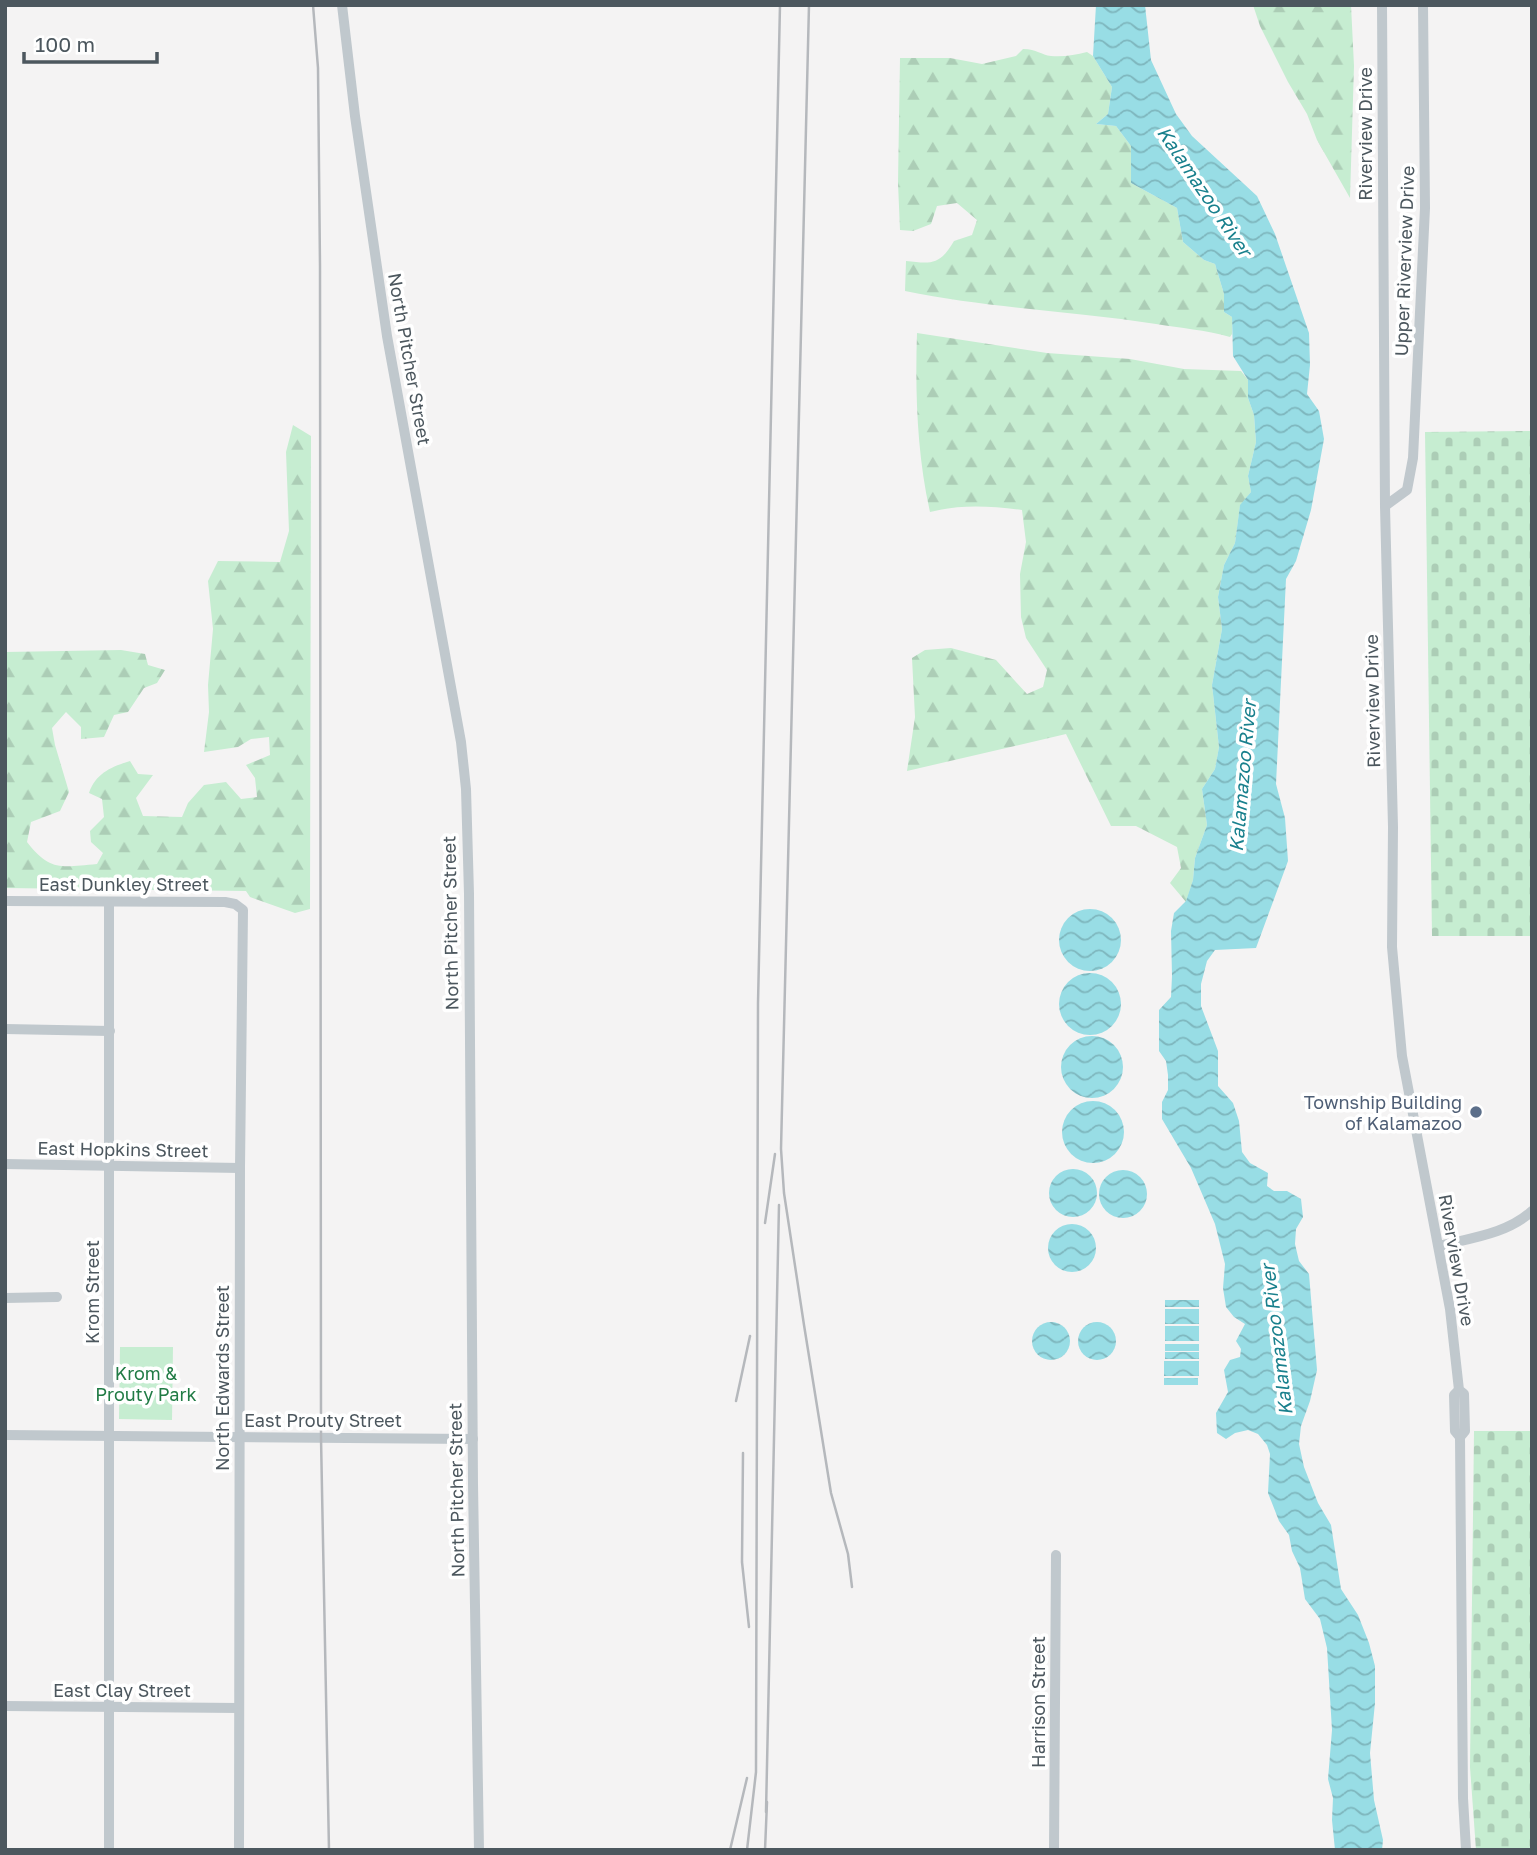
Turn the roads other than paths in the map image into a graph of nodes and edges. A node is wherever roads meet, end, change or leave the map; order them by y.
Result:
1 (342, 5) edge
2 (1382, 5) edge
3 (1423, 5) edge
4 (1385, 506) junction
5 (5, 901) edge
6 (109, 902) junction
7 (241, 907) joint
8 (5, 1029) edge
9 (110, 1031) junction
10 (5, 1164) edge
11 (109, 1166) junction
12 (240, 1168) junction
13 (1532, 1211) edge
14 (1439, 1246) junction
15 (57, 1297) dead end
16 (5, 1298) edge
17 (5, 1435) edge
18 (108, 1436) junction
19 (240, 1437) junction
20 (473, 1438) junction
21 (1056, 1555) dead end
22 (5, 1706) edge
23 (108, 1707) junction
24 (239, 1708) junction
25 (109, 1850) edge
26 (239, 1850) edge
27 (479, 1850) edge
28 (1054, 1850) edge
29 (1466, 1850) edge

1 - 20 street, North Pitcher Street
2 - 4 street, Riverview Drive
3 - 4 street, Upper Riverview Drive
4 - 14 street, Riverview Drive
5 - 6 street, East Dunkley Street
6 - 7 street, East Dunkley Street
6 - 9 street, Krom Street
7 - 12 street, North Edwards Street
8 - 9 street
9 - 11 street, Krom Street
10 - 11 street, East Hopkins Street
11 - 12 street, East Hopkins Street
11 - 18 street, Krom Street
12 - 19 street, North Edwards Street
13 - 14 street
14 - 29 street, Riverview Drive
15 - 16 street
17 - 18 street, East Prouty Street
18 - 19 street, East Prouty Street
18 - 23 street, Krom Street
19 - 20 street, East Prouty Street
19 - 24 street, North Edwards Street
20 - 27 street, North Pitcher Street
21 - 28 street, Harrison Street
22 - 23 street, East Clay Street
23 - 24 street, East Clay Street
23 - 25 street, Krom Street
24 - 26 street, North Edwards Street

